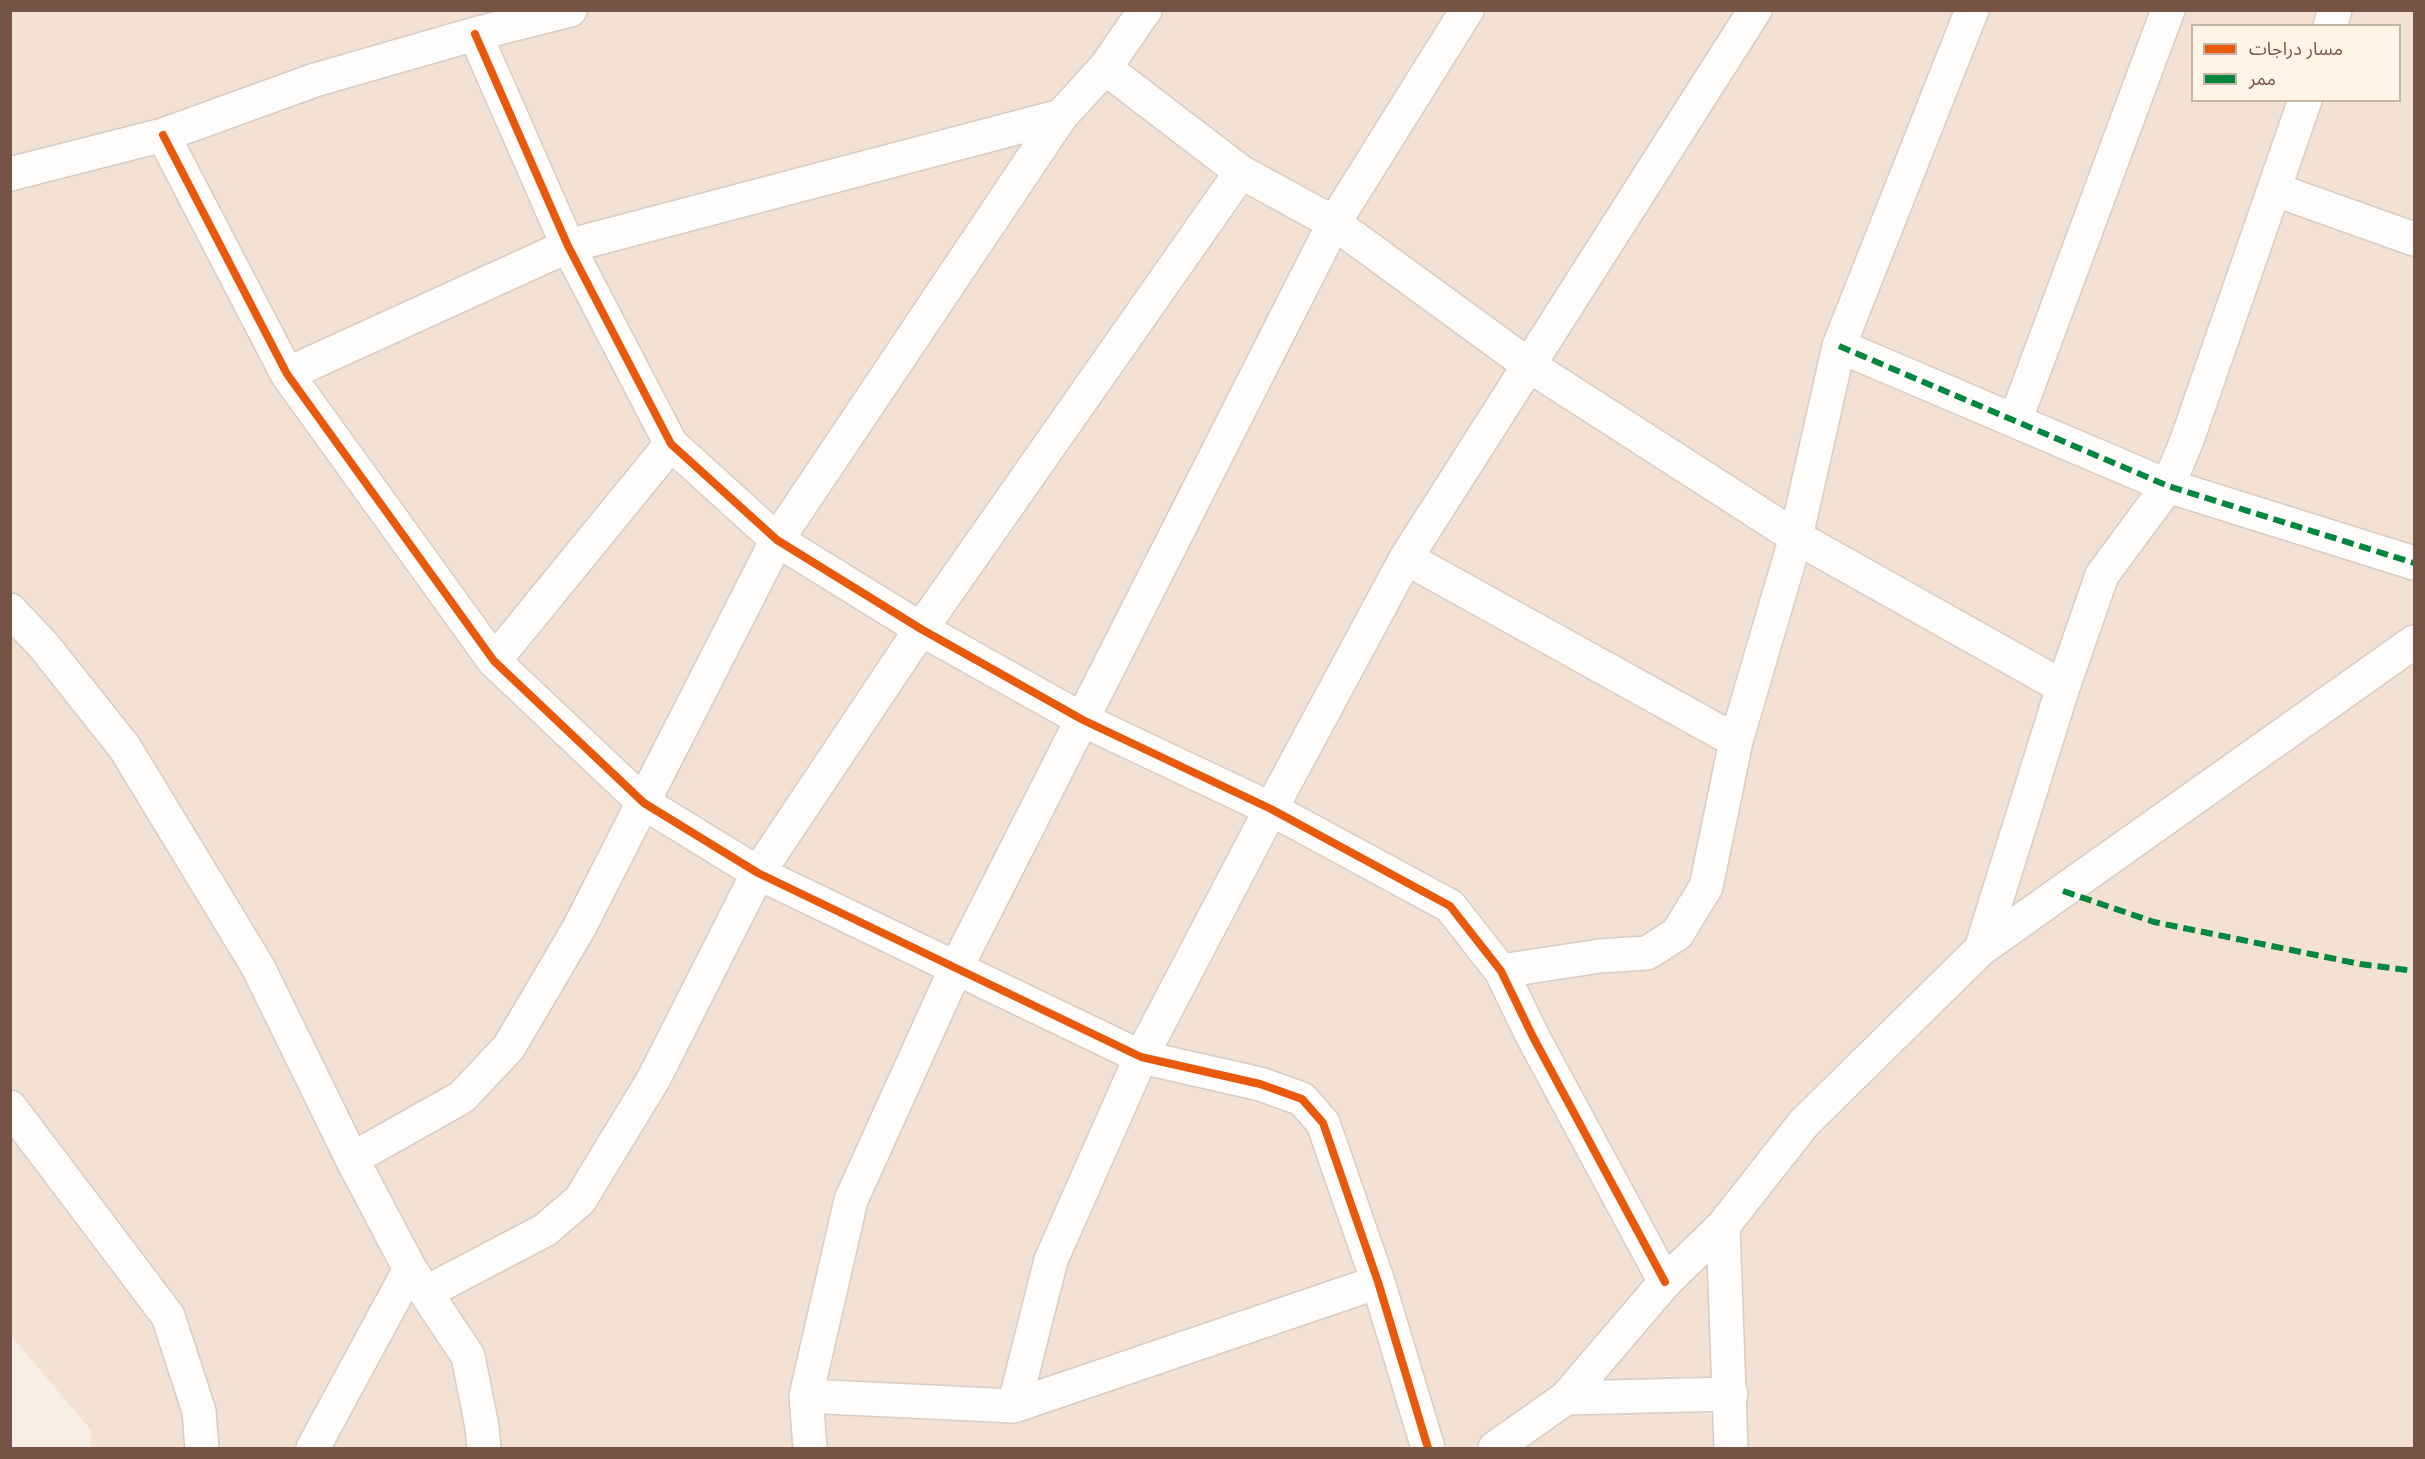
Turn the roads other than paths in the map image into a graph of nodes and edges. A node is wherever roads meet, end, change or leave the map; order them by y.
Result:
1 (570, 10) edge
2 (1145, 10) edge
3 (1467, 10) edge
4 (1755, 10) edge
5 (1971, 10) edge
6 (2168, 10) edge
7 (476, 34) junction
8 (1104, 68) junction
9 (2304, 102) edge
10 (1061, 116) junction
11 (163, 135) junction
12 (1241, 172) junction
13 (10, 174) edge
14 (2276, 190) junction
15 (1334, 224) junction
16 (2415, 239) edge
17 (568, 246) junction
18 (1839, 346) junction
19 (1530, 366) junction
20 (287, 374) junction
21 (2015, 421) junction
22 (671, 444) junction
23 (2168, 486) junction
24 (1796, 537) junction
25 (777, 540) junction
26 (1406, 558) junction
27 (2415, 563) edge
28 (10, 610) edge
29 (921, 629) junction
30 (2415, 642) edge
31 (494, 661) junction
32 (2063, 687) junction
33 (1083, 720) junction
34 (1736, 741) junction
35 (645, 803) junction
36 (1271, 809) junction
37 (758, 873) junction
38 (1981, 949) junction
39 (956, 968) junction
40 (1500, 971) junction
41 (1141, 1057) junction
42 (10, 1107) edge
43 (352, 1159) junction
44 (1724, 1226) junction
45 (419, 1280) junction
46 (1378, 1282) junction
47 (1665, 1282) junction
48 (1731, 1394) junction
49 (806, 1396) junction
50 (1566, 1398) junction
51 (1014, 1406) junction
52 (1495, 1448) edge
53 (202, 1449) edge
54 (313, 1449) edge
55 (484, 1449) edge
56 (810, 1449) edge
57 (1428, 1449) edge
58 (1731, 1449) edge

1 - 7 street
2 - 8 street
3 - 15 street
4 - 19 street
5 - 18 street
6 - 21 street
7 - 11 street
7 - 17 street
8 - 10 street
8 - 12 street
9 - 14 street
10 - 17 street
10 - 25 street
11 - 13 street
11 - 20 street
12 - 15 street
12 - 29 street
14 - 16 street
14 - 23 street
15 - 19 street
15 - 33 street
17 - 20 street
17 - 22 street
18 - 21 street
18 - 24 street
19 - 24 street
19 - 26 street
20 - 31 street
21 - 23 street
22 - 25 street
22 - 31 street
23 - 27 street
23 - 32 street
24 - 32 street
24 - 34 street
25 - 29 street
25 - 35 street
26 - 34 street
26 - 36 street
28 - 43 street
29 - 33 street
29 - 37 street
30 - 38 street
31 - 35 street
32 - 38 street
33 - 36 street
33 - 39 street
34 - 40 street
35 - 37 street
35 - 43 street
36 - 40 street
36 - 41 street
37 - 39 street
37 - 45 street
38 - 44 street
39 - 41 street
39 - 49 street
40 - 47 street
41 - 46 street
41 - 51 street
42 - 53 street
43 - 45 street
44 - 47 street
44 - 48 street
45 - 54 street
45 - 55 street
46 - 51 street
46 - 57 street
47 - 50 street
48 - 50 street
48 - 58 street
49 - 51 street
49 - 56 street
50 - 52 street

